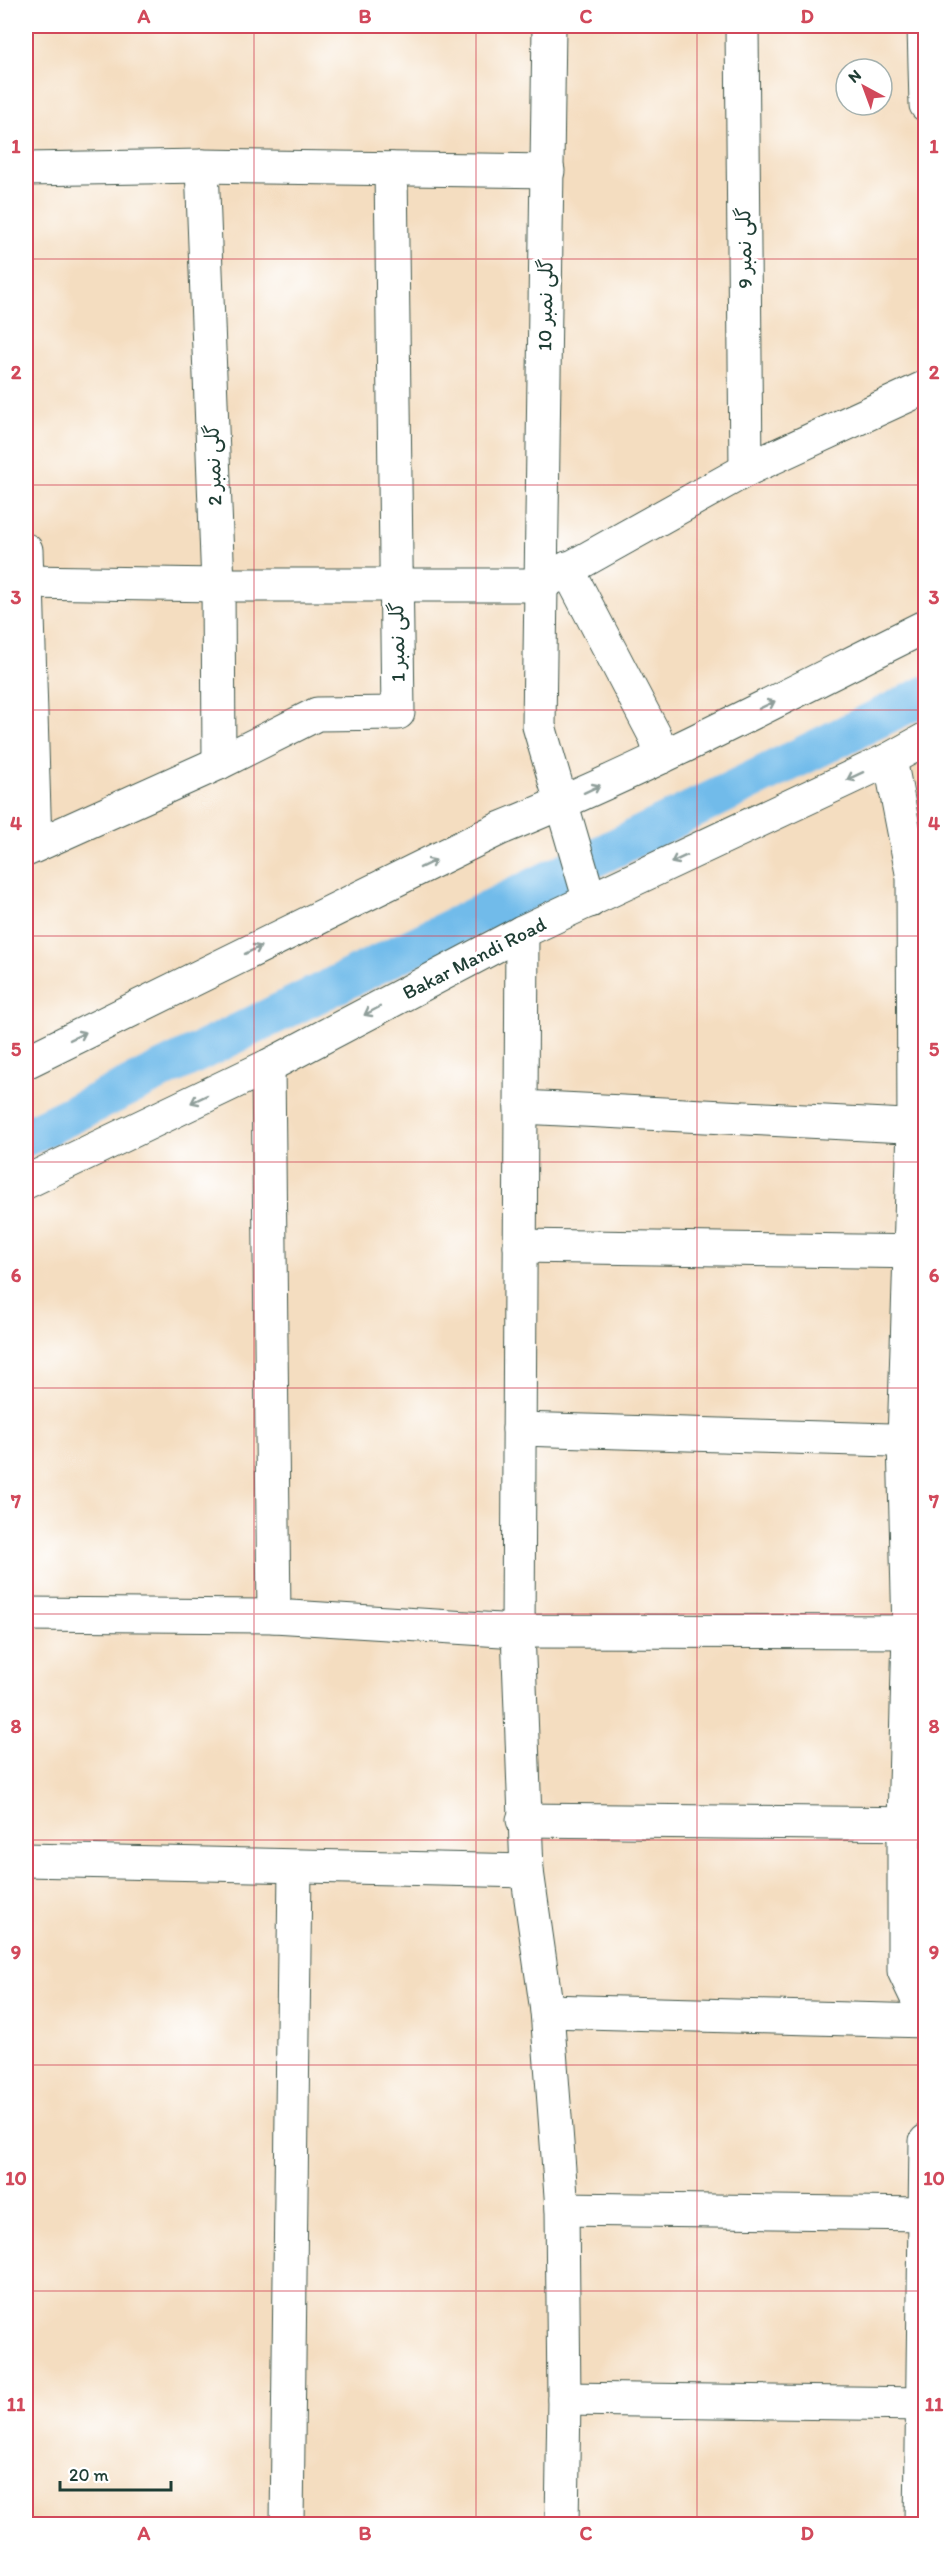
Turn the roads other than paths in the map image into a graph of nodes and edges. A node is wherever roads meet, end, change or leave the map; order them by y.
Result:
1 (549, 26) edge
2 (742, 26) edge
3 (924, 26) edge
4 (926, 105) edge
5 (202, 166) junction
6 (26, 169) edge
7 (391, 169) junction
8 (548, 171) junction
9 (926, 387) edge
10 (746, 470) junction
11 (26, 550) edge
12 (567, 568) junction
13 (26, 582) edge
14 (218, 585) junction
15 (396, 585) junction
16 (540, 585) junction
17 (926, 626) edge
18 (926, 739) edge
19 (662, 757) junction
20 (890, 759) junction
21 (219, 764) junction
22 (561, 804) junction
23 (30, 847) edge
24 (919, 878) edge
25 (590, 901) junction
26 (522, 932) junction
27 (26, 1062) edge
28 (268, 1066) junction
29 (521, 1107) junction
30 (920, 1127) edge
31 (26, 1182) edge
32 (520, 1245) junction
33 (917, 1252) edge
34 (519, 1428) junction
35 (915, 1441) edge
36 (26, 1614) edge
37 (274, 1616) junction
38 (518, 1630) junction
39 (917, 1632) edge
40 (523, 1820) junction
41 (915, 1824) edge
42 (26, 1860) edge
43 (295, 1867) junction
44 (527, 1870) junction
45 (547, 2011) junction
46 (926, 2019) edge
47 (926, 2141) edge
48 (562, 2209) junction
49 (925, 2214) edge
50 (564, 2399) junction
51 (924, 2404) edge
52 (287, 2524) edge
53 (562, 2524) edge
54 (921, 2524) edge

1 - 8 street, گلی نمبر 10
2 - 10 street, گلی نمبر 9
3 - 4 street
5 - 6 street
5 - 7 street
5 - 14 street, گلی نمبر 2
7 - 8 street
7 - 15 street, گلی نمبر 1
8 - 16 street, گلی نمبر 10
9 - 10 street
10 - 12 street
11 - 13 street
12 - 16 street
12 - 19 street
13 - 14 street
13 - 23 street
14 - 15 street
14 - 21 street, گلی نمبر 2
15 - 16 street
15 - 21 street, گلی نمبر 1
16 - 22 street, گلی نمبر 10
19 -> 17 street
18 - 20 street, Bakar Mandi Road
22 -> 19 street
20 - 24 street
20 -> 25 street, Bakar Mandi Road
21 - 23 street, گلی نمبر 1
22 - 25 street, گلی نمبر 10
27 -> 22 street
24 - 30 street
25 - 26 street, Bakar Mandi Road
26 -> 28 street, Bakar Mandi Road
26 - 29 street
28 -> 31 street, Bakar Mandi Road
28 - 37 street
29 - 30 street
29 - 32 street
30 - 33 street
32 - 33 street
32 - 34 street
33 - 35 street
34 - 35 street
34 - 38 street
35 - 39 street
36 - 37 street
37 - 38 street
38 - 39 street
38 - 40 street
39 - 41 street
40 - 41 street
40 - 44 street
41 - 46 street
42 - 43 street
43 - 44 street
43 - 52 street
44 - 45 street
45 - 46 street
45 - 48 street
47 - 49 street
48 - 49 street
48 - 50 street
49 - 51 street
50 - 51 street
50 - 53 street
51 - 54 street

